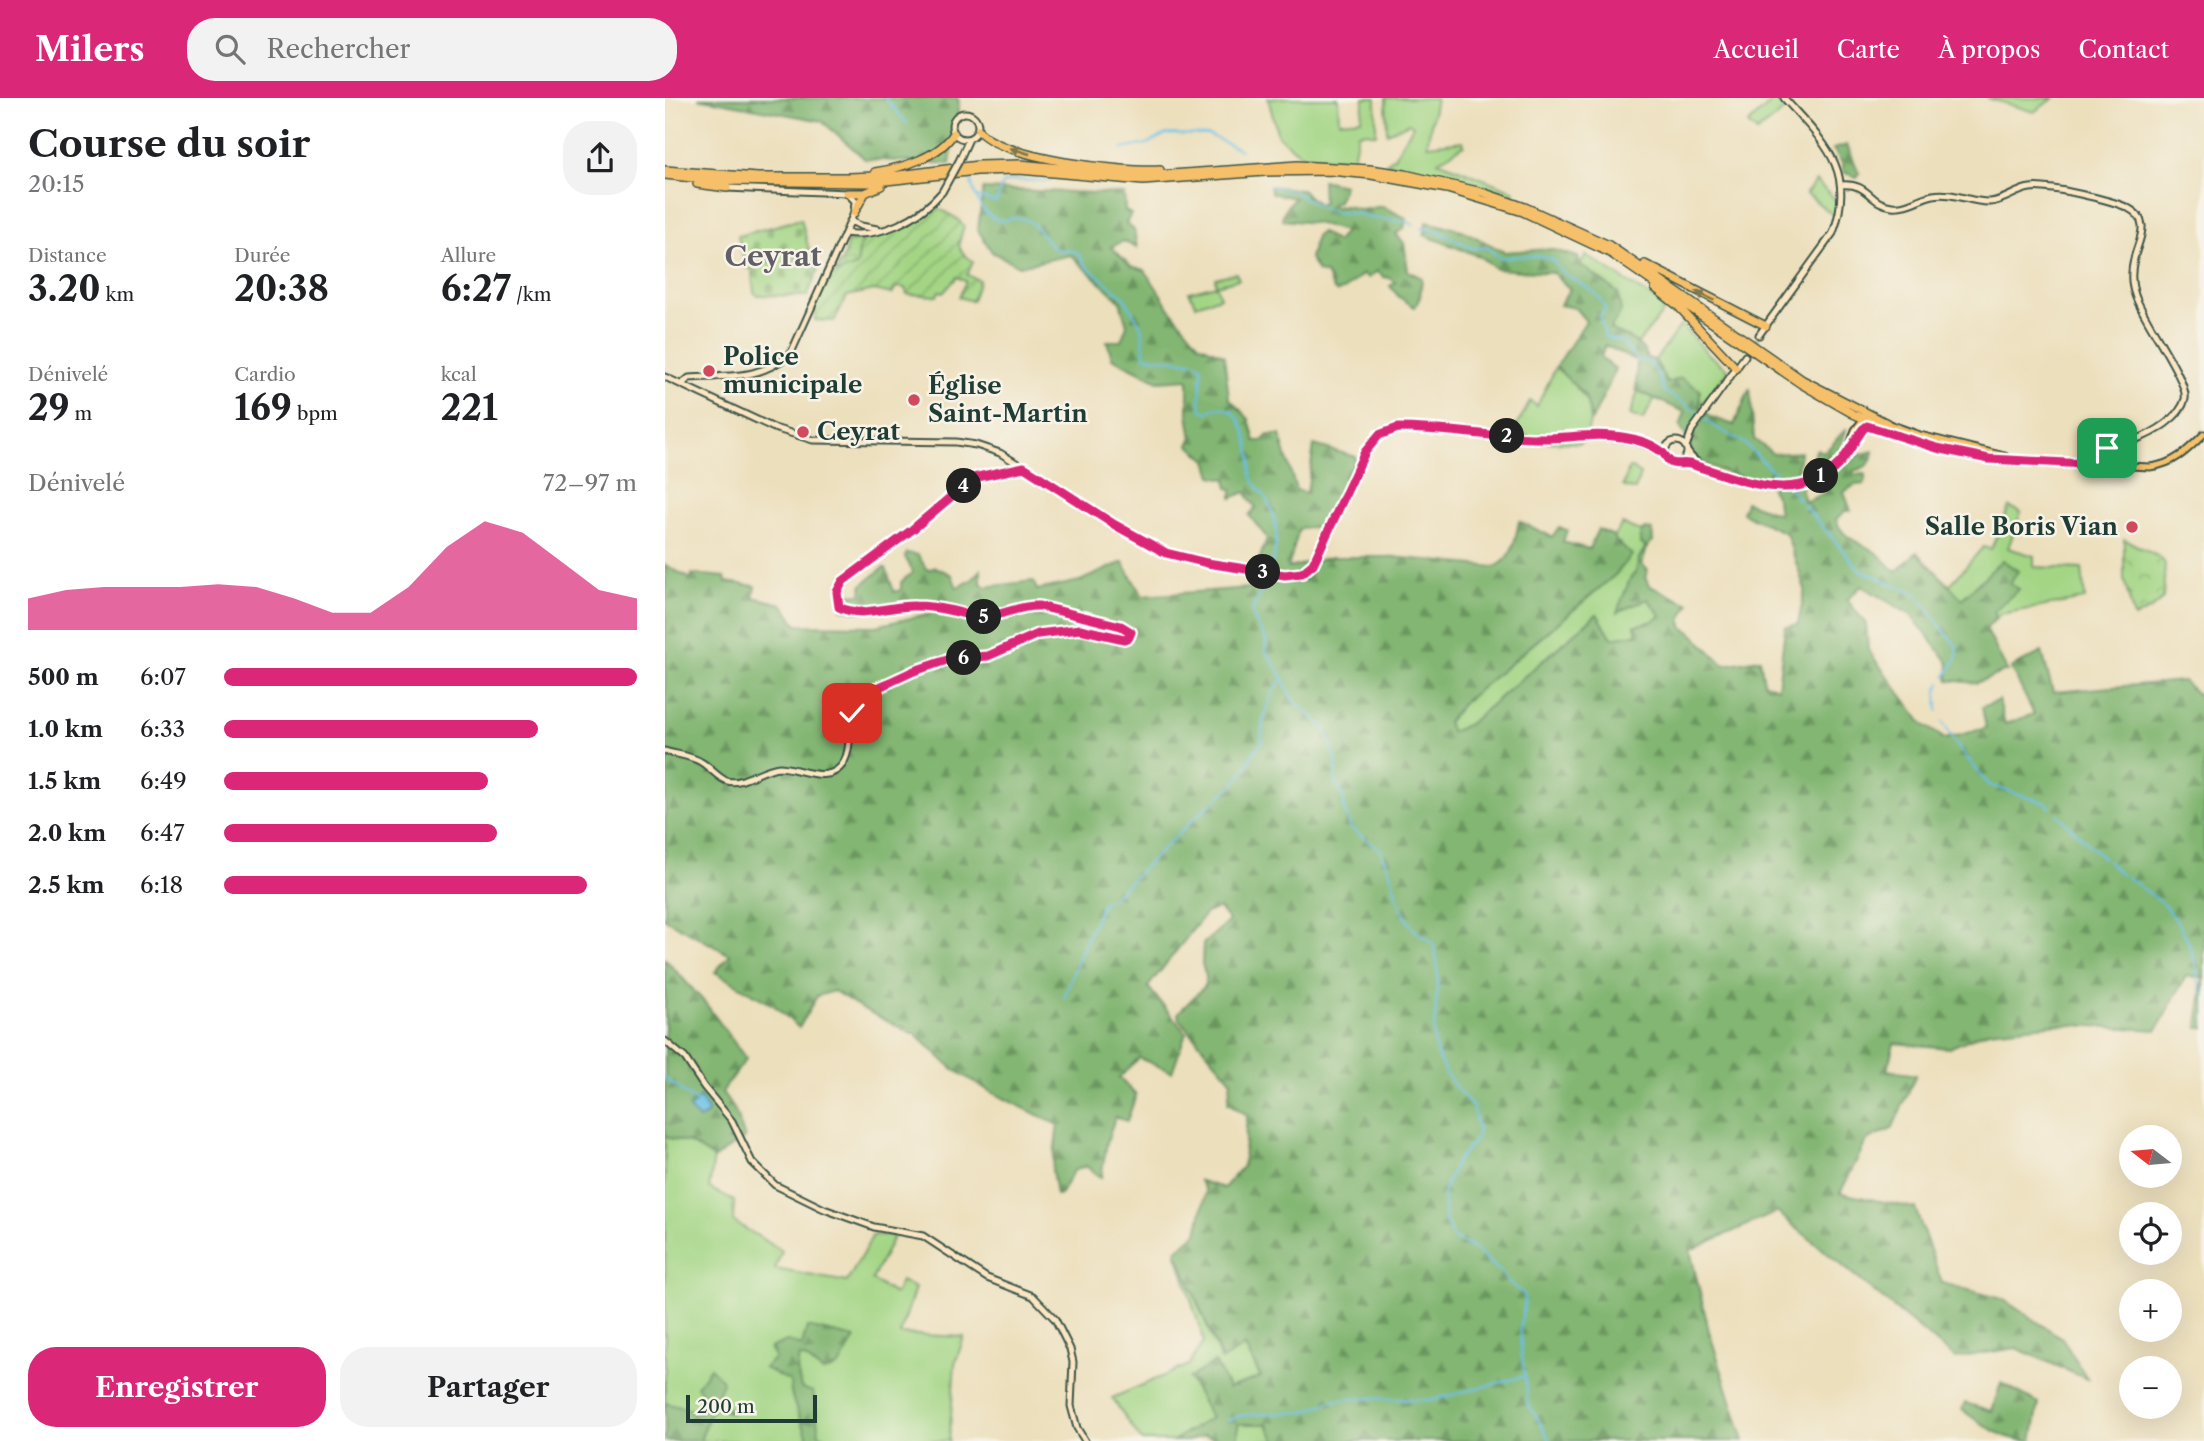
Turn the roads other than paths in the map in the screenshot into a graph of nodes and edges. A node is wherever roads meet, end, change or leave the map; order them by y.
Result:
1 (1784, 98) edge
2 (978, 131) junction
3 (957, 135) junction
4 (969, 139) junction
5 (959, 161) junction
6 (1234, 169) junction
7 (665, 170) edge
8 (665, 177) edge
9 (849, 177) junction
10 (925, 178) junction
11 (1841, 185) junction
12 (727, 188) joint
13 (865, 193) junction
14 (847, 194) junction
15 (852, 217) junction
16 (888, 228) junction
17 (845, 233) junction
18 (1609, 249) junction
19 (1766, 326) junction
20 (1759, 335) tunnel mouth
21 (1745, 356) tunnel mouth
22 (1736, 368) junction
23 (667, 379) edge
24 (682, 384) junction
25 (1863, 418) junction
26 (1887, 423) junction
27 (1692, 430) junction
28 (2204, 434) edge
29 (1913, 440) junction
30 (1676, 441) junction
31 (1649, 445) junction
32 (1668, 445) junction
33 (1686, 449) junction
34 (1850, 449) junction
35 (1665, 454) junction
36 (1010, 458) junction
37 (2029, 460) junction
38 (1681, 463) junction
39 (2105, 465) junction
40 (1024, 467) junction
41 (1707, 469) junction
42 (1006, 472) junction
43 (665, 751) edge
44 (665, 1041) edge
45 (1085, 1441) edge

1 - 11 street
2 - 3 street
2 - 4 street
6 -> 2 highway
3 - 4 street
3 - 5 street
3 - 9 highway
4 - 5 street
5 - 16 street, bridge
6 - 9 highway
6 - 18 highway
7 - 9 highway
8 - 10 highway
8 - 12 highway
10 - 13 highway
10 - 18 highway
11 - 19 street
11 - 39 street
12 - 14 street
13 - 14 highway
13 - 15 highway
14 - 15 street
15 - 16 street
15 - 17 street
16 - 17 street
17 - 24 street
19 -> 18 highway
18 - 22 highway
18 - 25 highway
18 - 26 highway
19 - 20 street
21 - 22 street
22 - 27 street
23 - 24 street
24 - 36 street
25 - 26 main road
25 - 29 highway
25 - 34 main road
26 - 37 main road
27 - 30 street
27 - 33 street
28 - 39 main road
29 - 34 main road
29 - 37 main road
30 - 32 street
30 - 33 street
31 - 32 street
31 - 35 street
31 - 40 street
32 - 35 street
33 - 38 street
33 - 41 street
34 - 41 street
35 - 38 street
36 - 40 street
36 - 42 street
37 - 39 main road
38 - 41 street
40 - 42 street
42 - 43 street
44 - 45 street

